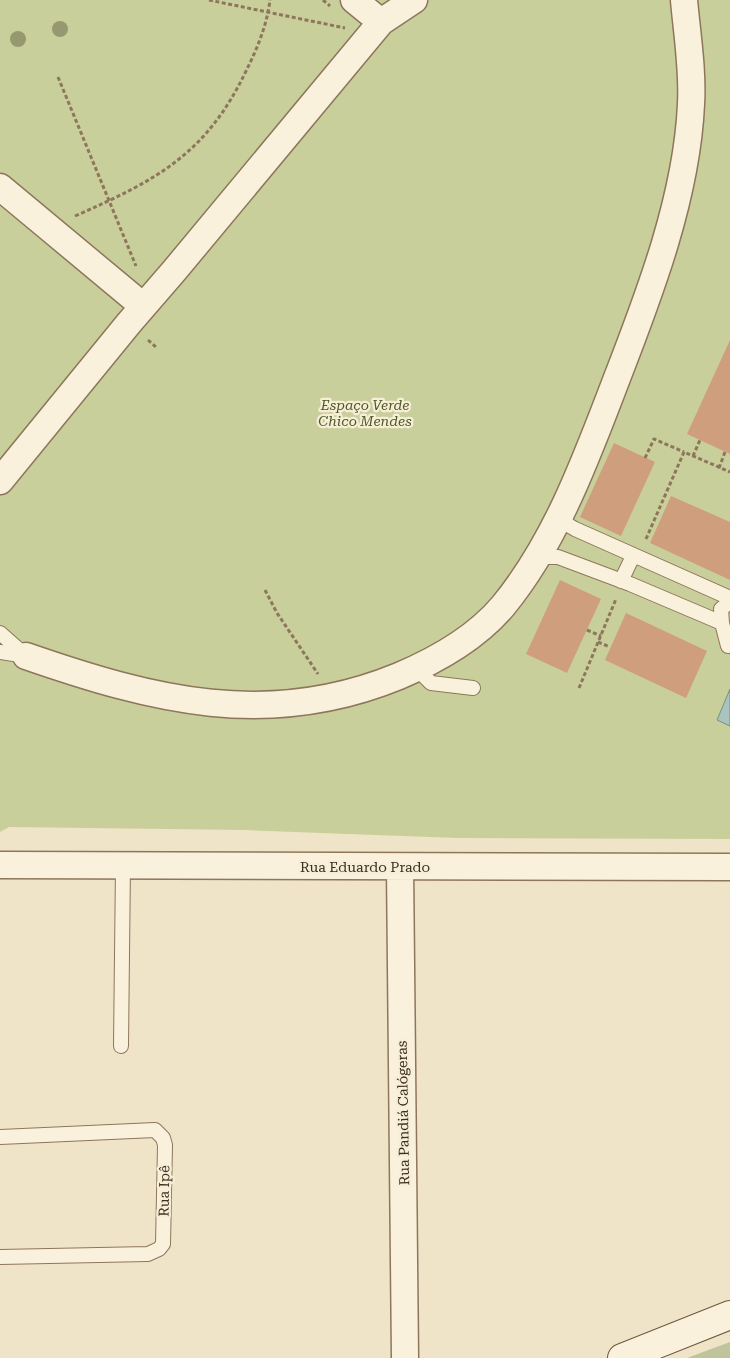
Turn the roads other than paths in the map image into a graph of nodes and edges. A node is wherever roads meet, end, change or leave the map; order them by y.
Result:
1 (414, 0) edge
2 (684, 0) edge
3 (342, 9) edge
4 (381, 22) junction
5 (0, 187) edge
6 (143, 306) junction
7 (0, 481) edge
8 (560, 513) junction
9 (638, 551) junction
10 (536, 557) junction
11 (620, 587) junction
12 (730, 598) edge
13 (730, 602) edge
14 (722, 623) junction
15 (0, 633) edge
16 (728, 646) dead end
17 (0, 652) edge
18 (26, 656) junction
19 (417, 669) junction
20 (473, 688) dead end
21 (122, 864) junction
22 (0, 865) edge
23 (400, 867) junction
24 (730, 867) edge
25 (121, 1046) dead end
26 (0, 1137) edge
27 (0, 1257) edge
28 (730, 1315) edge
29 (405, 1358) edge
30 (622, 1358) edge

1 - 4 street
2 - 8 street
3 - 4 street
4 - 6 street
5 - 6 street
6 - 7 street
8 - 9 lane
8 - 10 street
9 - 11 lane
9 - 12 lane
10 - 11 lane
10 - 19 street
11 - 14 lane
13 - 14 lane
14 - 16 lane
15 - 18 lane
17 - 18 lane
18 - 19 street
19 - 20 lane
21 - 22 street, Rua Eduardo Prado
21 - 23 street, Rua Eduardo Prado
21 - 25 lane
23 - 24 street, Rua Eduardo Prado
23 - 29 street, Rua Pandiá Calógeras
26 - 27 lane, Rua Ipê
28 - 30 street

